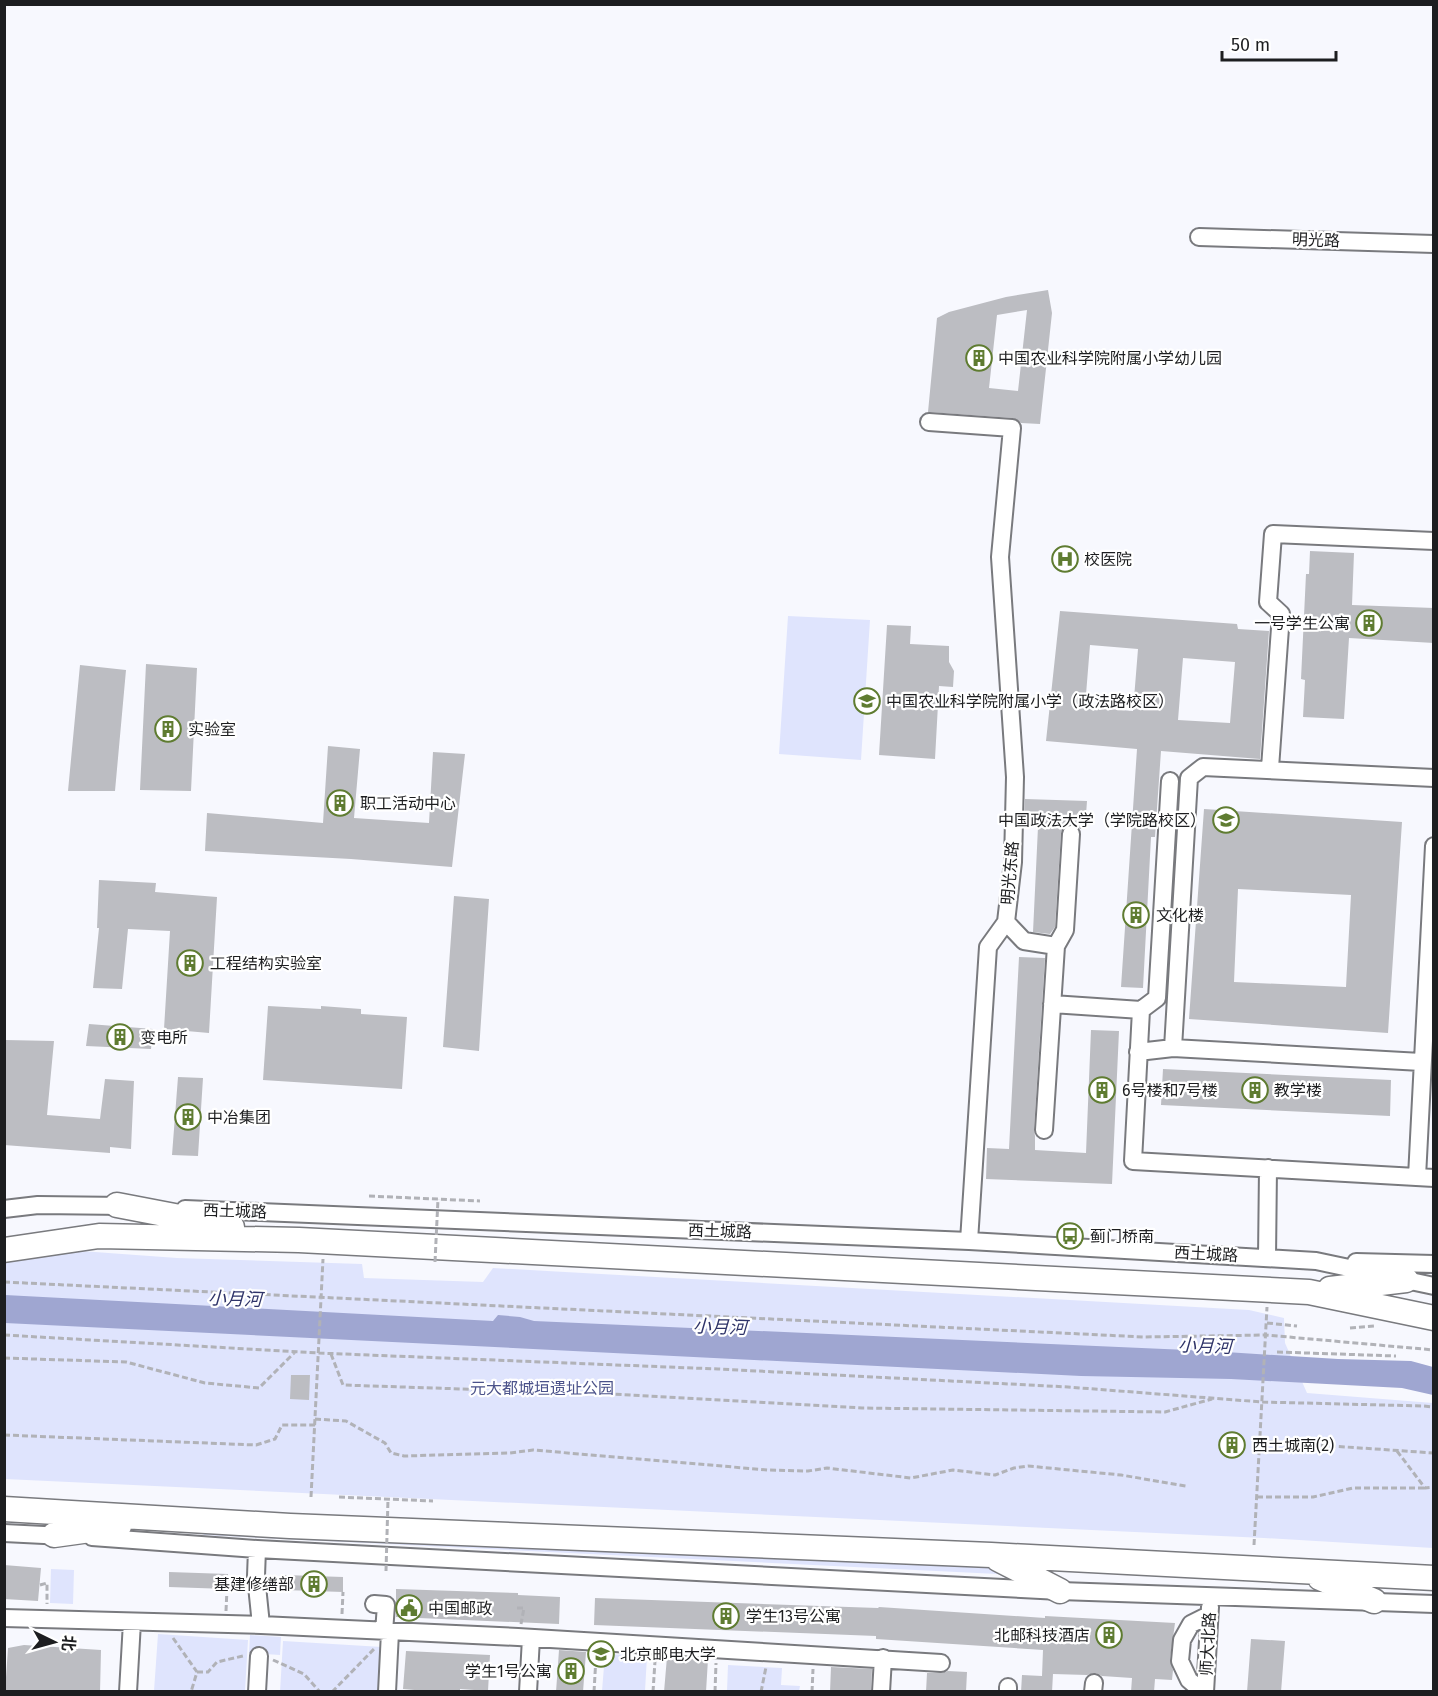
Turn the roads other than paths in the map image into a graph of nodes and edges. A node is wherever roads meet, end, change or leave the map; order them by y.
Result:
1 (1199, 237) dead end
2 (1434, 244) edge
3 (929, 422) dead end
4 (1434, 541) edge
5 (1270, 768) junction
6 (1434, 778) edge
7 (1170, 781) dead end
8 (1071, 834) dead end
9 (1434, 846) edge
10 (1006, 922) junction
11 (1056, 946) junction
12 (1052, 1005) junction
13 (1141, 1010) junction
14 (1173, 1048) junction
15 (1138, 1052) junction
16 (1421, 1062) junction
17 (1044, 1130) dead end
18 (1268, 1168) junction
19 (1425, 1178) edge
20 (117, 1205) junction
21 (4, 1209) edge
22 (299, 1240) junction
23 (969, 1241) junction
24 (4, 1250) edge
25 (1267, 1258) junction
26 (1316, 1260) junction
27 (1434, 1264) edge
28 (1434, 1277) edge
29 (1406, 1280) junction
30 (1434, 1286) edge
31 (1309, 1292) junction
32 (1434, 1318) edge
33 (4, 1509) edge
34 (290, 1526) junction
35 (4, 1533) edge
36 (54, 1535) junction
37 (257, 1549) junction
38 (991, 1555) junction
39 (1306, 1572) junction
40 (1434, 1578) edge
41 (1060, 1591) junction
42 (1210, 1597) junction
43 (1374, 1601) junction
44 (374, 1604) dead end
45 (1434, 1604) edge
46 (1209, 1615) junction
47 (4, 1618) edge
48 (132, 1622) junction
49 (261, 1625) junction
50 (388, 1633) junction
51 (531, 1638) junction
52 (253, 1656) road end
53 (883, 1658) junction
54 (941, 1663) dead end
55 (128, 1692) edge
56 (257, 1692) edge
57 (387, 1692) edge
58 (528, 1692) edge
59 (881, 1692) edge
60 (1204, 1692) edge

1 - 2 street, 明光路
3 - 10 street, 明光东路
4 - 5 street
5 - 6 street
5 - 14 street
7 - 13 street
8 - 11 street
9 - 16 street
10 - 11 street
10 - 23 street, 明光东路
11 - 12 street
12 - 13 street
12 - 17 street
13 - 15 street
14 - 15 street
14 - 16 street
15 - 18 street
16 - 19 street
18 - 19 street
18 - 25 street
20 - 21 street, 西土城路
20 - 22 highway
20 - 23 street, 西土城路
22 - 24 highway
22 - 31 highway
23 - 25 street, 西土城路
25 - 26 street, 西土城路
26 - 27 street
26 - 29 street, 西土城路
28 - 29 street
29 - 30 street, 西土城路
29 - 31 highway
31 - 32 highway
33 - 34 highway
34 - 36 highway
34 - 38 highway
35 - 36 street
36 - 37 street
37 - 41 street
37 - 49 street
38 - 39 highway
38 - 41 highway
39 - 40 highway
39 - 43 highway
41 - 42 street
42 - 43 street
42 - 46 street, 师大北路
43 - 45 street
44 - 50 street
46 - 60 street, 师大北路
46 - 60 street
47 - 48 street
48 - 49 street
48 - 55 street
49 - 50 street
50 - 51 street
50 - 57 street
51 - 53 street
51 - 58 street
52 - 56 street
53 - 54 street
53 - 59 street

